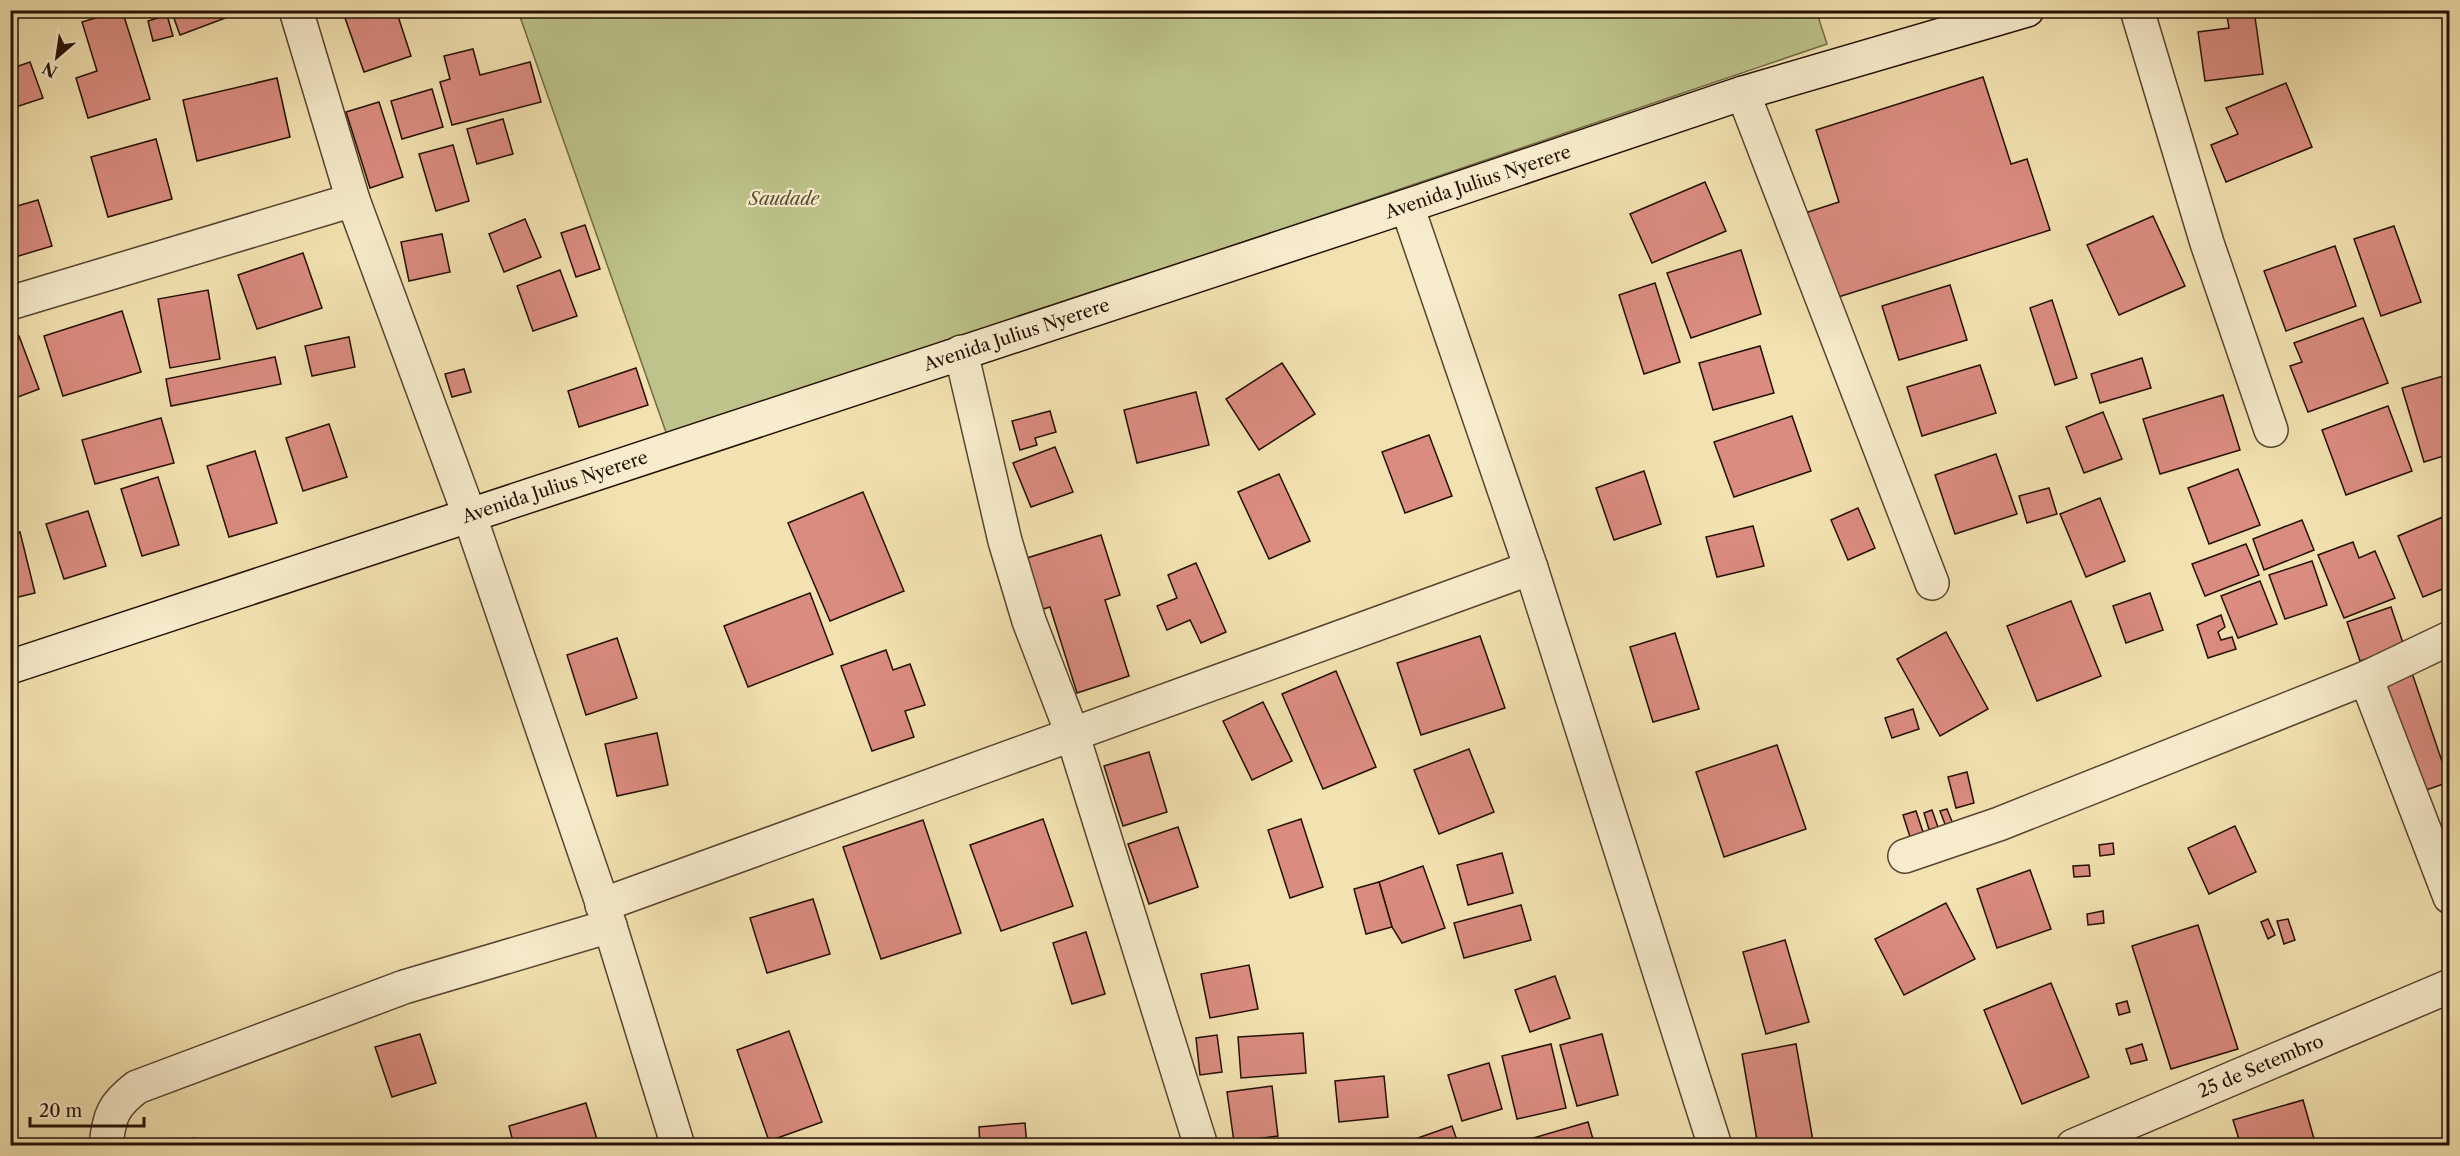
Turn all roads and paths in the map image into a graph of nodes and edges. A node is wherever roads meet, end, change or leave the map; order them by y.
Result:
1 (296, 10) edge
2 (2137, 10) edge
3 (2007, 13) edge
4 (1743, 93) junction
5 (353, 200) junction
6 (1407, 206) junction
7 (10, 303) edge
8 (961, 352) junction
9 (2271, 430) dead end
10 (469, 514) junction
11 (1531, 568) junction
12 (1932, 583) dead end
13 (2450, 638) edge
14 (10, 667) edge
15 (2366, 678) junction
16 (1072, 733) junction
17 (1905, 856) dead end
18 (2450, 897) edge
19 (606, 916) junction
20 (2450, 986) edge
21 (106, 1146) edge
22 (678, 1146) edge
23 (1201, 1146) edge
24 (1715, 1146) edge
25 (2073, 1146) edge

1 - 5 street
2 - 9 street
3 - 4 street, Avenida Julius Nyerere
4 - 6 street, Avenida Julius Nyerere
4 - 12 street
5 - 7 street
5 - 10 street
6 - 8 street, Avenida Julius Nyerere
6 - 11 street
8 - 10 street, Avenida Julius Nyerere
8 - 16 street
10 - 14 street, Avenida Julius Nyerere
10 - 19 street
11 - 16 street
11 - 24 street
13 - 15 street
15 - 17 street
15 - 18 street
16 - 19 street
16 - 23 street
19 - 21 street
19 - 22 street
20 - 25 street, 25 de Setembro

